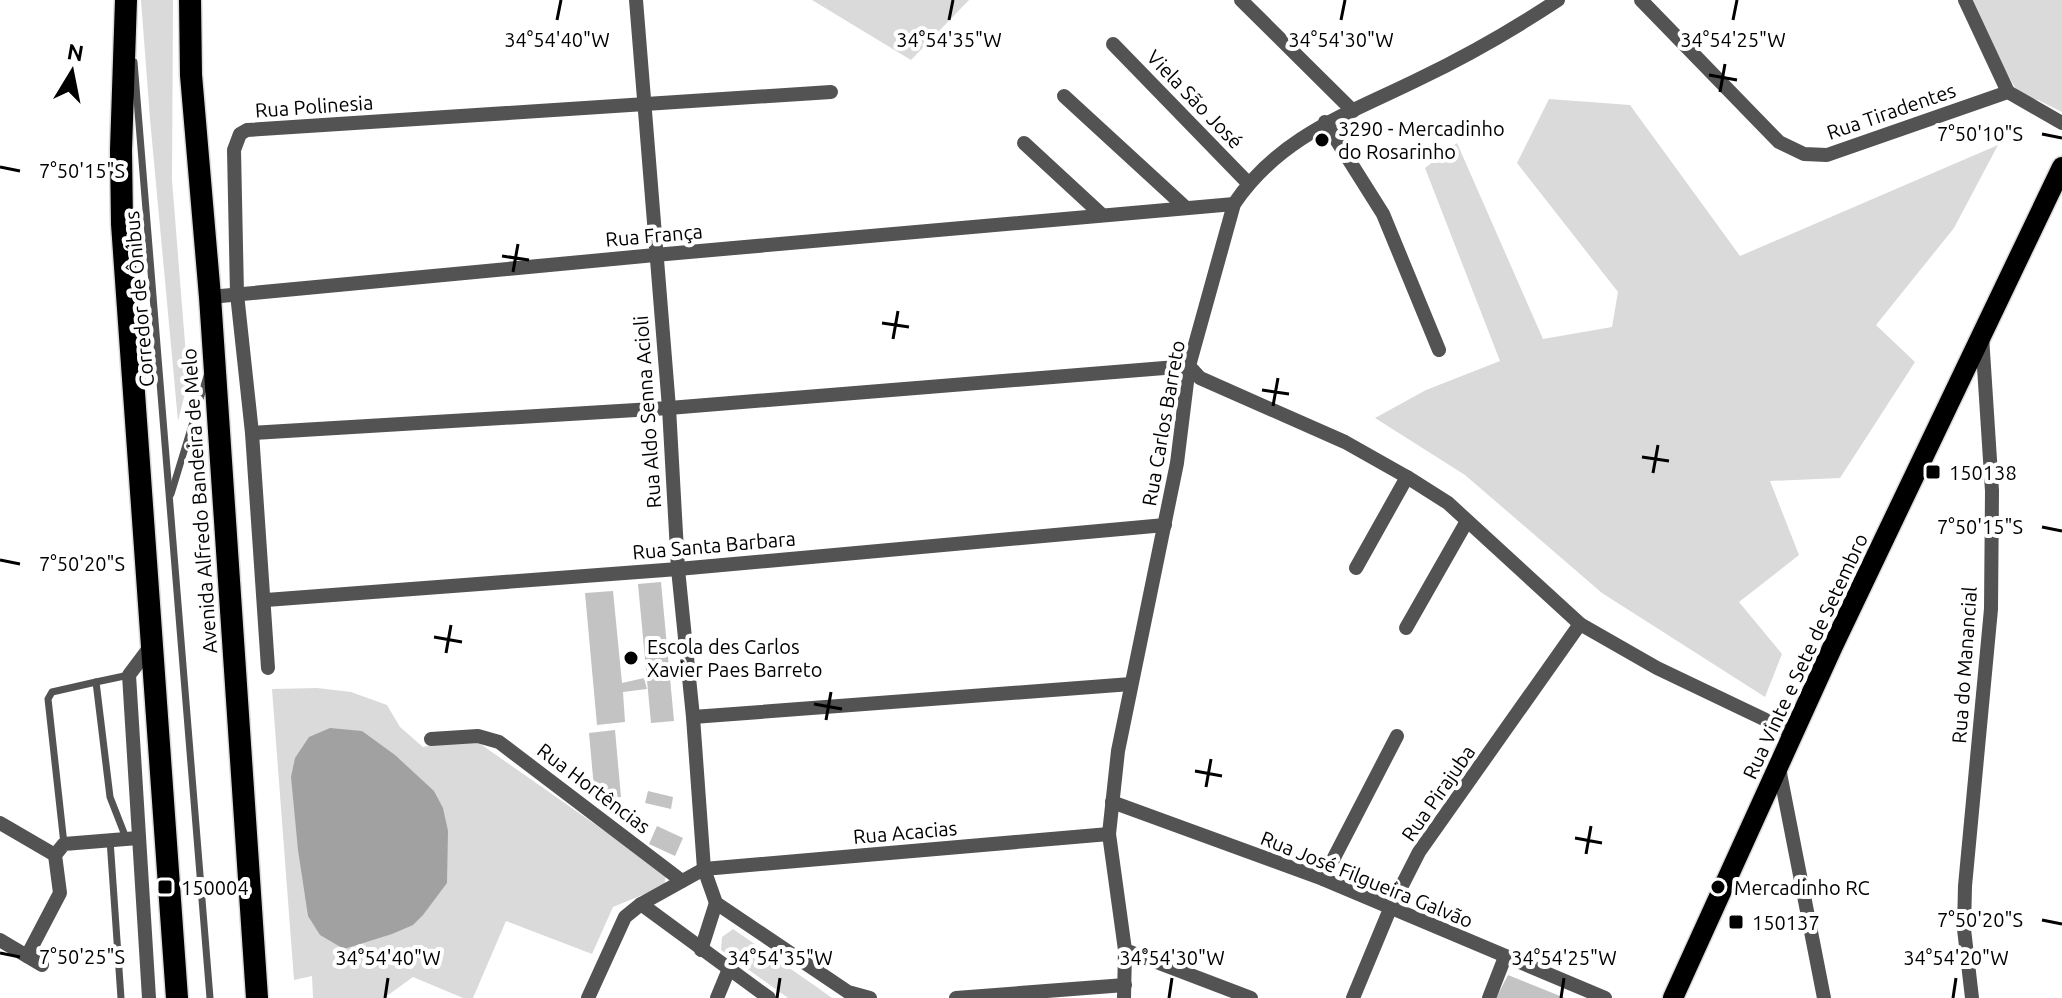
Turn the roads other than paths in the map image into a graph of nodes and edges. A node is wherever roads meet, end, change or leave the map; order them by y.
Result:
1 (127, 0) edge
2 (190, 0) edge
3 (636, 0) edge
4 (1241, 0) edge
5 (1558, 0) edge
6 (1641, 0) edge
7 (1965, 0) edge
8 (1113, 44) dead end
9 (831, 92) dead end
10 (2008, 92) junction
11 (1064, 96) dead end
12 (642, 106) junction
13 (1353, 111) junction
14 (1325, 122) junction
15 (2062, 123) edge
16 (1024, 143) dead end
17 (2062, 167) edge
18 (1248, 183) junction
19 (1234, 204) junction
20 (1186, 208) junction
21 (1102, 215) junction
22 (655, 255) junction
23 (237, 294) junction
24 (210, 297) junction
25 (1982, 334) junction
26 (1439, 350) dead end
27 (213, 355) junction
28 (1189, 366) junction
29 (669, 408) junction
30 (252, 433) junction
31 (1407, 477) junction
32 (169, 500) junction
33 (1467, 521) junction
34 (1165, 525) junction
35 (1356, 568) dead end
36 (678, 569) junction
37 (266, 600) junction
38 (1580, 624) junction
39 (1406, 628) dead end
40 (153, 643) junction
41 (268, 668) dead end
42 (129, 675) junction
43 (96, 682) junction
44 (1131, 684) junction
45 (693, 717) junction
46 (1793, 733) junction
47 (1397, 736) dead end
48 (431, 739) dead end
49 (1779, 768) junction
50 (1112, 802) junction
51 (0, 823) edge
52 (1109, 834) junction
53 (132, 839) junction
54 (110, 840) junction
55 (59, 850) junction
56 (704, 869) junction
57 (1323, 879) junction
58 (682, 881) junction
59 (716, 903) junction
60 (641, 904) junction
61 (1390, 909) junction
62 (0, 940) edge
63 (701, 950) junction
64 (1125, 950) junction
65 (27, 956) junction
66 (1505, 957) junction
67 (42, 965) dead end
68 (729, 969) junction
69 (1125, 991) edge
70 (121, 998) edge
71 (149, 998) edge
72 (177, 998) edge
73 (210, 998) edge
74 (257, 998) edge
75 (588, 998) edge
76 (717, 998) edge
77 (769, 998) edge
78 (870, 998) edge
79 (956, 998) edge
80 (1251, 998) edge
81 (1353, 998) edge
82 (1489, 998) edge
83 (1605, 998) edge
84 (1673, 998) edge
85 (1824, 998) edge
86 (1972, 998) edge

1 - 32 lane, Corredor de Ônibus
1 - 40 highway
2 - 24 highway, Avenida Alfredo Bandeira de Melo
3 - 12 street, Rua Aldo Senna Acioli
4 - 13 street
5 - 13 street, Rua Carlos Barreto
6 - 10 street, Rua Tiradentes
7 - 10 street
8 - 18 street, Viela São José
9 - 12 street, Rua Polinesia
10 - 15 street
11 - 20 street
12 - 22 street, Rua Aldo Senna Acioli
12 - 23 street, Rua Polinesia
13 - 14 street, Rua Carlos Barreto
14 - 18 street, Rua Carlos Barreto
14 - 26 street
16 - 21 street
17 - 25 main road, Rua Vinte e Sete de Setembro
18 - 19 street, Rua Carlos Barreto
19 - 20 street, Rua França
19 - 28 street, Rua Carlos Barreto
20 - 21 street, Rua França
21 - 22 street, Rua França
22 - 23 street, Rua França
22 - 29 street, Rua Aldo Senna Acioli
23 - 24 street, Rua França
23 - 30 street, Rua Polinesia
24 - 27 highway, Avenida Alfredo Bandeira de Melo
25 - 46 main road, Rua Vinte e Sete de Setembro
25 - 86 street, Rua do Manancial
27 - 32 lane, Corredor de Ônibus
27 - 74 highway, Avenida Alfredo Bandeira de Melo
28 - 29 street
28 - 31 street
28 - 34 street, Rua Carlos Barreto
29 - 30 street
29 - 36 street, Rua Aldo Senna Acioli
30 - 37 street, Rua Polinesia
31 - 33 street
31 - 35 street
32 - 73 lane, Corredor de Ônibus
33 - 38 street
33 - 39 street
34 - 36 street, Rua Santa Barbara
34 - 44 street, Rua Carlos Barreto
36 - 37 street, Rua Santa Barbara
36 - 45 street, Rua Aldo Senna Acioli
37 - 41 street, Rua Polinesia
38 - 46 street
38 - 61 street, Rua Pirajuba
40 - 42 street
40 - 72 highway
42 - 43 lane
42 - 53 street
43 - 53 lane
43 - 55 lane
44 - 45 street
44 - 50 street, Rua Carlos Barreto
45 - 56 street, Rua Aldo Senna Acioli
46 - 49 main road, Rua Vinte e Sete de Setembro
47 - 57 street
48 - 58 street, Rua Hortências
49 - 84 main road, Rua Vinte e Sete de Setembro
49 - 85 street
50 - 52 street, Rua Carlos Barreto
50 - 57 street, Rua José Filgueira Galvão
51 - 55 street
52 - 56 street, Rua Acacias
52 - 64 street, Rua Carlos Barreto
53 - 54 street
53 - 71 street
54 - 55 street
54 - 70 lane
55 - 65 street
56 - 58 street
56 - 59 street, Rua Aldo Senna Acioli
57 - 61 street, Rua José Filgueira Galvão
58 - 60 street
59 - 63 street
59 - 78 street
60 - 63 street
60 - 75 street
61 - 66 street, Rua José Filgueira Galvão
61 - 81 street, Rua Pirajuba
62 - 65 street
63 - 68 street
64 - 69 street, Rua Carlos Barreto
64 - 80 street
65 - 67 street
66 - 82 street
66 - 83 street, Rua José Filgueira Galvão
68 - 76 street
68 - 77 street
69 - 79 street

